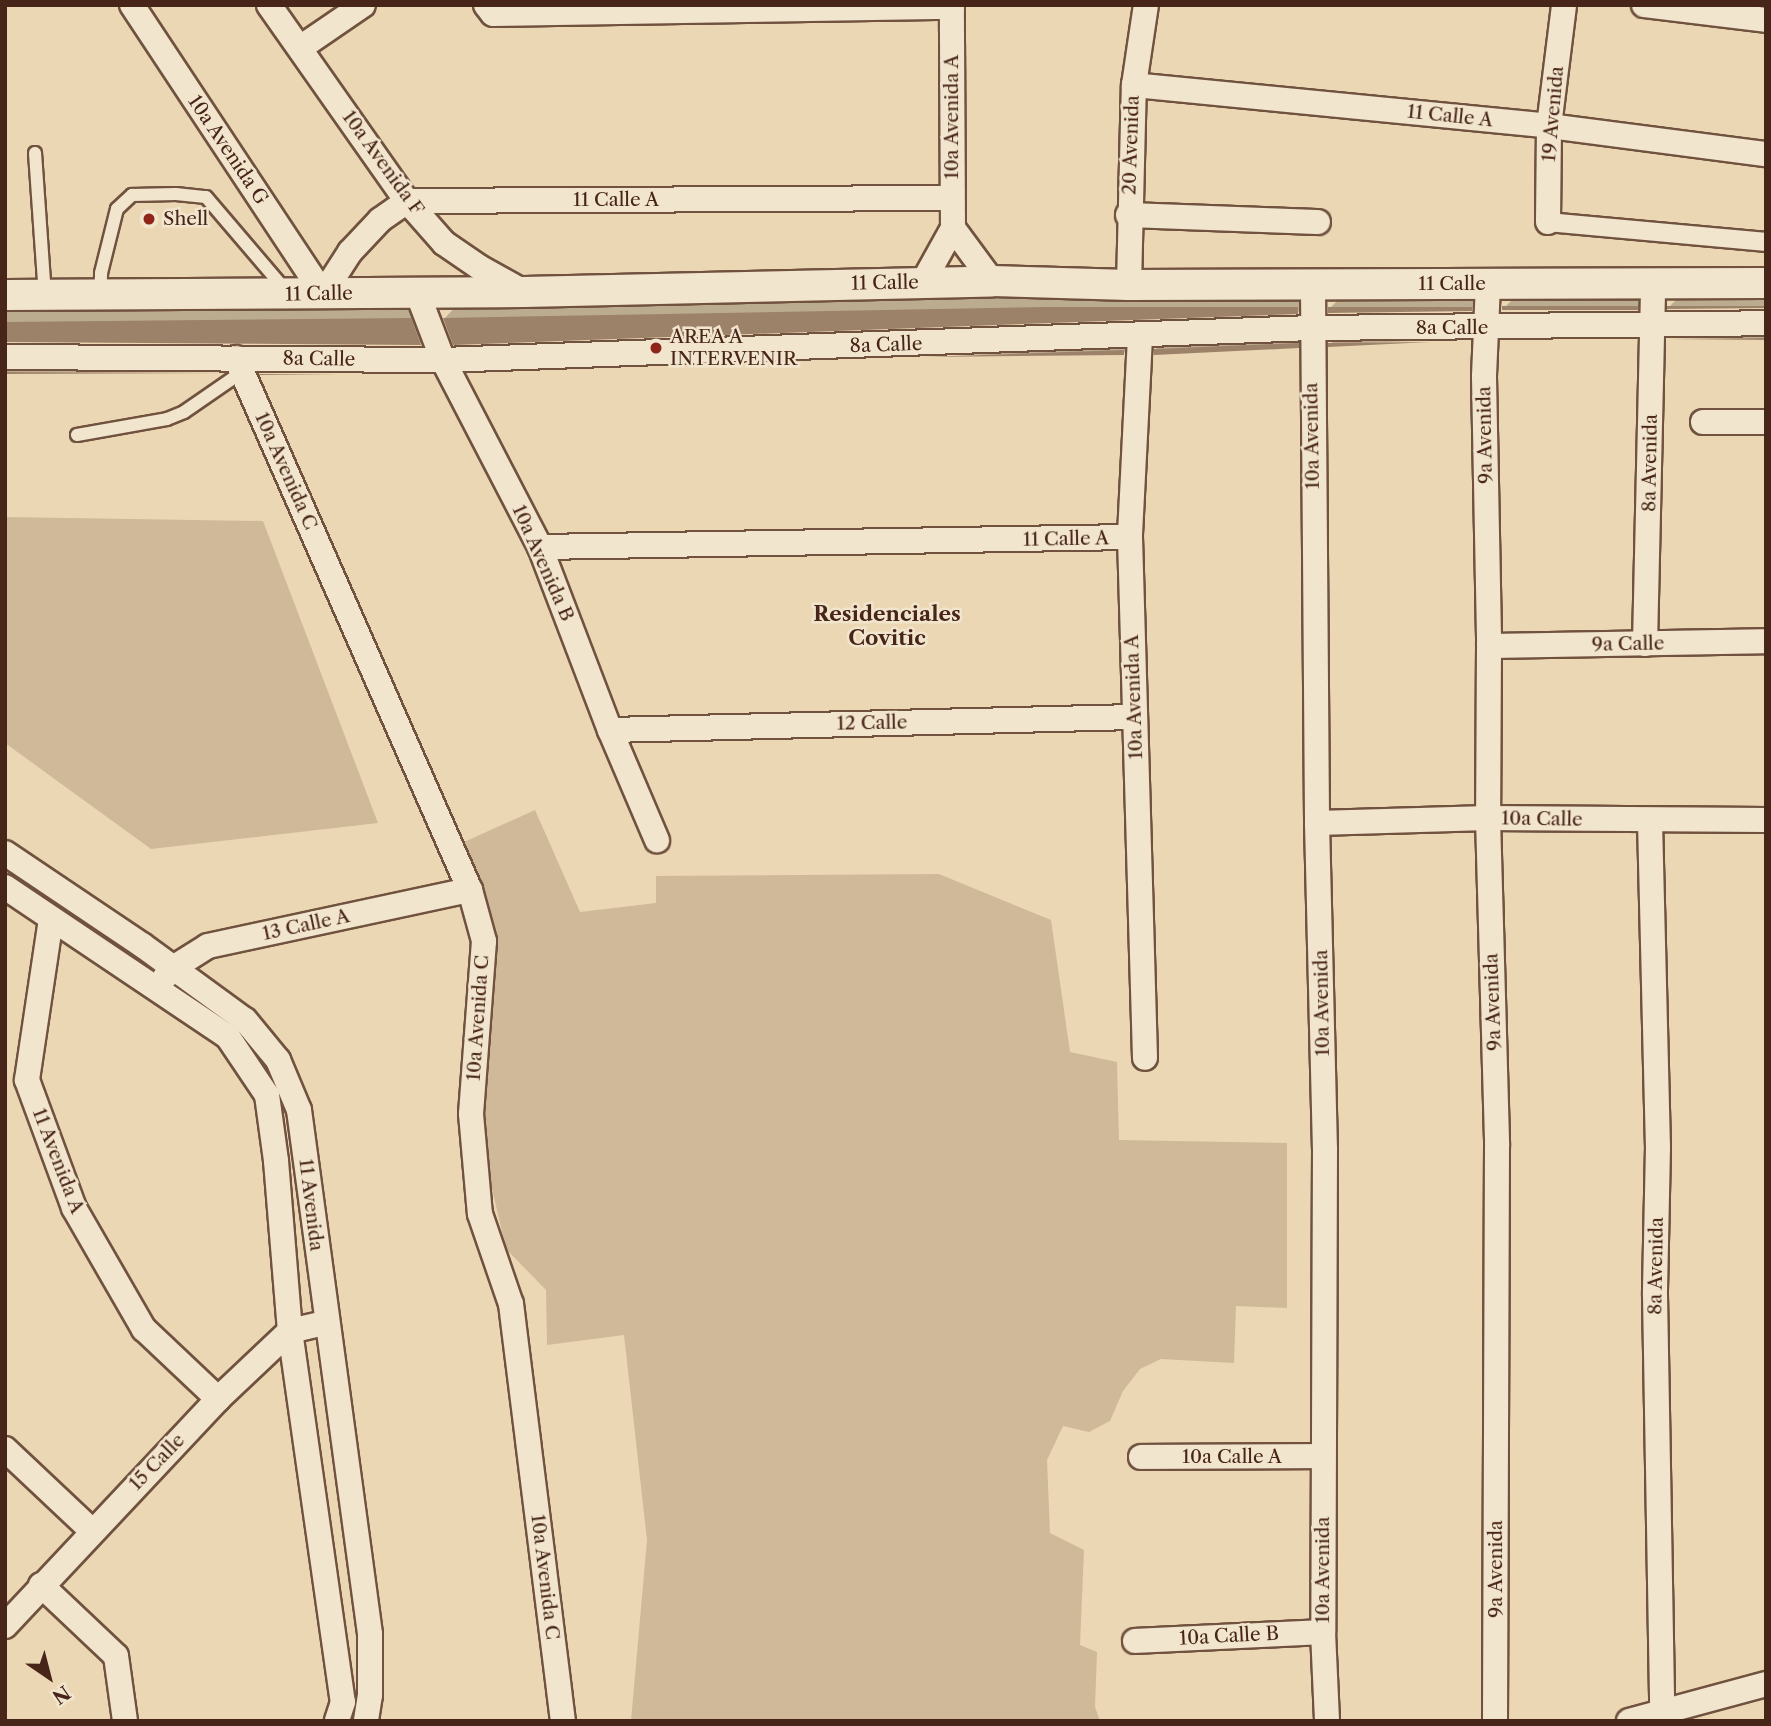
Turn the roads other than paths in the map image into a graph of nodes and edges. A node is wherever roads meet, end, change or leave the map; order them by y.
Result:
1 (132, 5) edge
2 (269, 5) edge
3 (363, 5) edge
4 (1146, 5) edge
5 (1564, 5) edge
6 (1644, 5) edge
7 (952, 6) edge
8 (770, 7) edge
9 (489, 10) edge
10 (1766, 20) edge
11 (300, 48) junction
12 (1134, 85) junction
13 (1549, 126) junction
14 (35, 153) dead end
15 (1766, 154) edge
16 (952, 198) junction
17 (407, 201) junction
18 (1128, 215) junction
19 (1318, 222) dead end
20 (1548, 222) joint
21 (953, 228) junction
22 (1766, 242) edge
23 (992, 281) junction
24 (923, 282) junction
25 (1653, 282) junction
26 (1766, 283) edge
27 (1488, 284) junction
28 (1129, 285) junction
29 (1313, 285) junction
30 (416, 292) junction
31 (524, 292) junction
32 (324, 294) junction
33 (5, 295) edge
34 (45, 295) junction
35 (100, 295) junction
36 (290, 295) junction
37 (1766, 323) edge
38 (1487, 327) junction
39 (1653, 327) junction
40 (1312, 328) junction
41 (1140, 337) junction
42 (5, 357) edge
43 (443, 360) junction
44 (239, 365) junction
45 (1703, 422) dead end
46 (1766, 422) edge
47 (77, 435) dead end
48 (1130, 537) junction
49 (540, 547) junction
50 (1766, 641) edge
51 (1645, 644) junction
52 (1489, 646) junction
53 (1135, 717) junction
54 (610, 730) junction
55 (1488, 818) junction
56 (1766, 820) edge
57 (1650, 821) junction
58 (1318, 823) junction
59 (657, 840) dead end
60 (5, 853) edge
61 (5, 887) edge
62 (470, 890) junction
63 (51, 919) junction
64 (173, 968) junction
65 (156, 987) junction
66 (1145, 1058) dead end
67 (326, 1323) junction
68 (290, 1331) junction
69 (218, 1399) junction
70 (5, 1449) edge
71 (1323, 1456) junction
72 (1141, 1457) dead end
73 (92, 1531) junction
74 (41, 1585) junction
75 (5, 1626) edge
76 (1323, 1632) junction
77 (1135, 1641) dead end
78 (1766, 1684) edge
79 (1662, 1710) junction
80 (340, 1711) edge
81 (125, 1721) edge
82 (366, 1721) edge
83 (563, 1721) edge
84 (1327, 1721) edge
85 (1495, 1721) edge
86 (1629, 1721) edge

1 - 32 street, 10a Avenida G
2 - 11 street, 10a Avenida F
3 - 11 street
4 - 12 street, 20 Avenida
5 - 13 street, 19 Avenida
6 - 10 street
7 - 8 street
7 - 16 street, 10a Avenida A
8 - 9 street
11 - 17 street, 10a Avenida F
12 - 13 street, 11 Calle A
12 - 18 street, 20 Avenida
13 - 15 street, 11 Calle A
13 - 20 street, 19 Avenida
14 - 34 lane
16 - 17 street, 11 Calle A
16 - 21 street, 10a Avenida A
17 - 31 street, 10a Avenida F
17 - 32 street
18 - 19 street
18 - 28 street, 20 Avenida
20 - 22 street
21 - 23 street
21 - 24 street
23 - 24 street, 11 Calle
23 - 28 street, 11 Calle
24 - 31 street, 11 Calle
25 - 26 street, 11 Calle
25 - 27 street, 11 Calle
25 - 39 street, 8a Avenida
27 - 29 street, 11 Calle
27 - 38 street, 9a Avenida
28 - 29 street, 11 Calle
29 - 40 street, 10a Avenida
30 - 31 street, 11 Calle
30 - 32 street, 11 Calle
30 - 43 street, 10a Avenida B
32 - 36 street, 11 Calle
33 - 34 street, 11 Calle
34 - 35 street, 11 Calle
35 - 36 street, 11 Calle
35 - 36 lane
37 - 39 street, 8a Calle
38 - 39 street, 8a Calle
38 - 40 street, 8a Calle
38 - 52 street, 9a Avenida
39 - 51 street, 8a Avenida
40 - 41 street, 8a Calle
40 - 58 street, 10a Avenida
41 - 43 street, 8a Calle
41 - 48 street, 10a Avenida A
42 - 44 street, 8a Calle
43 - 44 street, 8a Calle
43 - 49 street, 10a Avenida B
44 - 47 lane
44 - 62 street, 10a Avenida C
45 - 46 street
48 - 49 street, 11 Calle A
48 - 53 street, 10a Avenida A
49 - 54 street, 10a Avenida B
50 - 51 street, 9a Calle
51 - 52 street, 9a Calle
52 - 55 street, 9a Avenida
53 - 54 street, 12 Calle
53 - 66 street, 10a Avenida A
54 - 59 street, 10a Avenida B
55 - 57 street, 10a Calle
55 - 58 street, 10a Calle
55 - 85 street, 9a Avenida
56 - 57 street, 10a Calle
57 - 79 street, 8a Avenida
58 - 71 street, 10a Avenida
60 - 64 street, 11 Avenida
61 - 63 street, 11 Avenida
62 - 64 street, 13 Calle A
62 - 83 street, 10a Avenida C
63 - 65 street, 11 Avenida
63 - 69 street, 11 Avenida A
64 - 65 street, 13 Calle A
64 - 67 street, 11 Avenida
65 - 68 street, 11 Avenida
67 - 68 street
67 - 82 street, 11 Avenida
68 - 69 street, 15 Calle
68 - 80 street, 11 Avenida
69 - 73 street, 15 Calle
70 - 73 street
71 - 72 street, 10a Calle A
71 - 76 street, 10a Avenida
73 - 74 street, 15 Calle
74 - 75 street, 15 Calle
74 - 81 street
76 - 77 street, 10a Calle B
76 - 84 street, 10a Avenida
78 - 79 street
79 - 86 street

